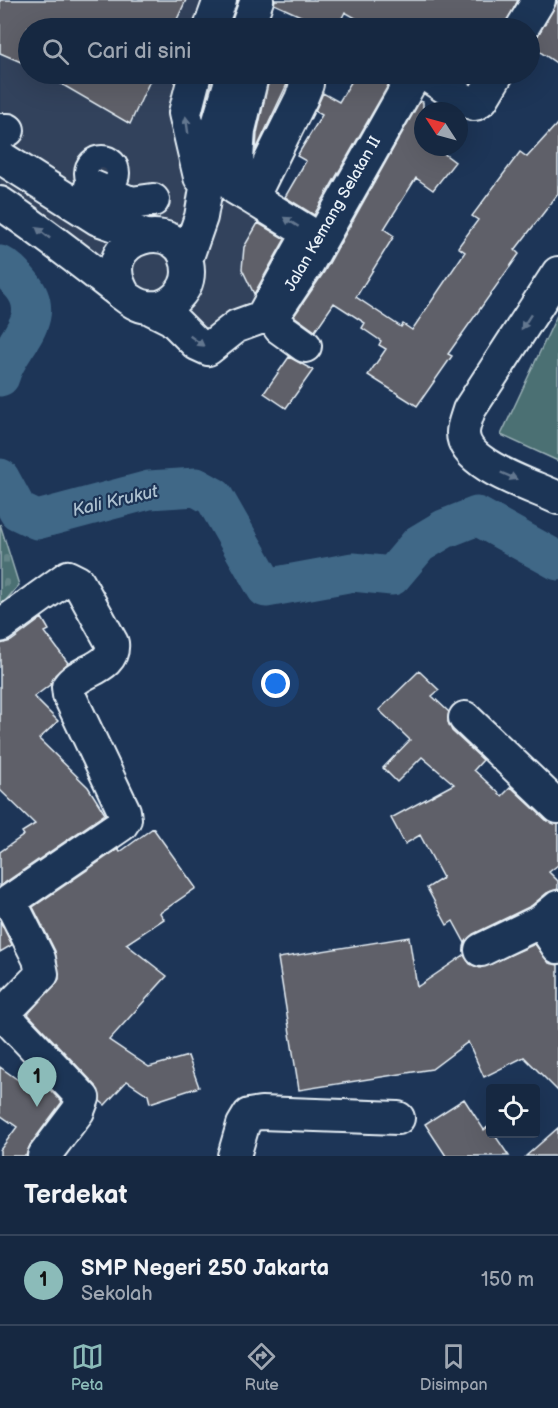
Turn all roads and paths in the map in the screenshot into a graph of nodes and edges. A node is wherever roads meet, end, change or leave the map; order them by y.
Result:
1 (220, 0) edge
2 (257, 0) edge
3 (539, 0) edge
4 (214, 18) edge
5 (251, 18) edge
6 (528, 18) edge
7 (192, 84) edge
8 (230, 84) edge
9 (250, 84) edge
10 (307, 84) edge
11 (409, 84) edge
12 (440, 84) edge
13 (491, 84) edge
14 (3, 139) edge
15 (206, 167) junction
16 (86, 191) junction
17 (252, 198) junction
18 (153, 200) dead end
19 (0, 203) edge
20 (168, 246) junction
21 (558, 273) edge
22 (138, 302) junction
23 (305, 346) dead end
24 (558, 498) edge
25 (0, 627) edge
26 (465, 718) dead end
27 (558, 807) edge
28 (550, 914) edge
29 (558, 947) edge
30 (481, 950) dead end
31 (398, 1118) dead end
32 (44, 1156) edge
33 (234, 1156) edge

1 - 4 street
2 - 5 street
3 - 6 street
15 -> 7 street
8 - 15 street
9 - 17 street
10 - 17 street
11 - 23 street, Jalan Kemang Selatan II
12 - 13 street
14 - 16 street
15 - 20 street
16 - 18 street
16 - 20 street
22 -> 17 street
22 -> 19 street
20 - 22 street
20 - 22 street
21 -> 24 street
25 - 32 street
26 - 27 street
28 - 29 street
28 - 30 street
31 - 33 street

